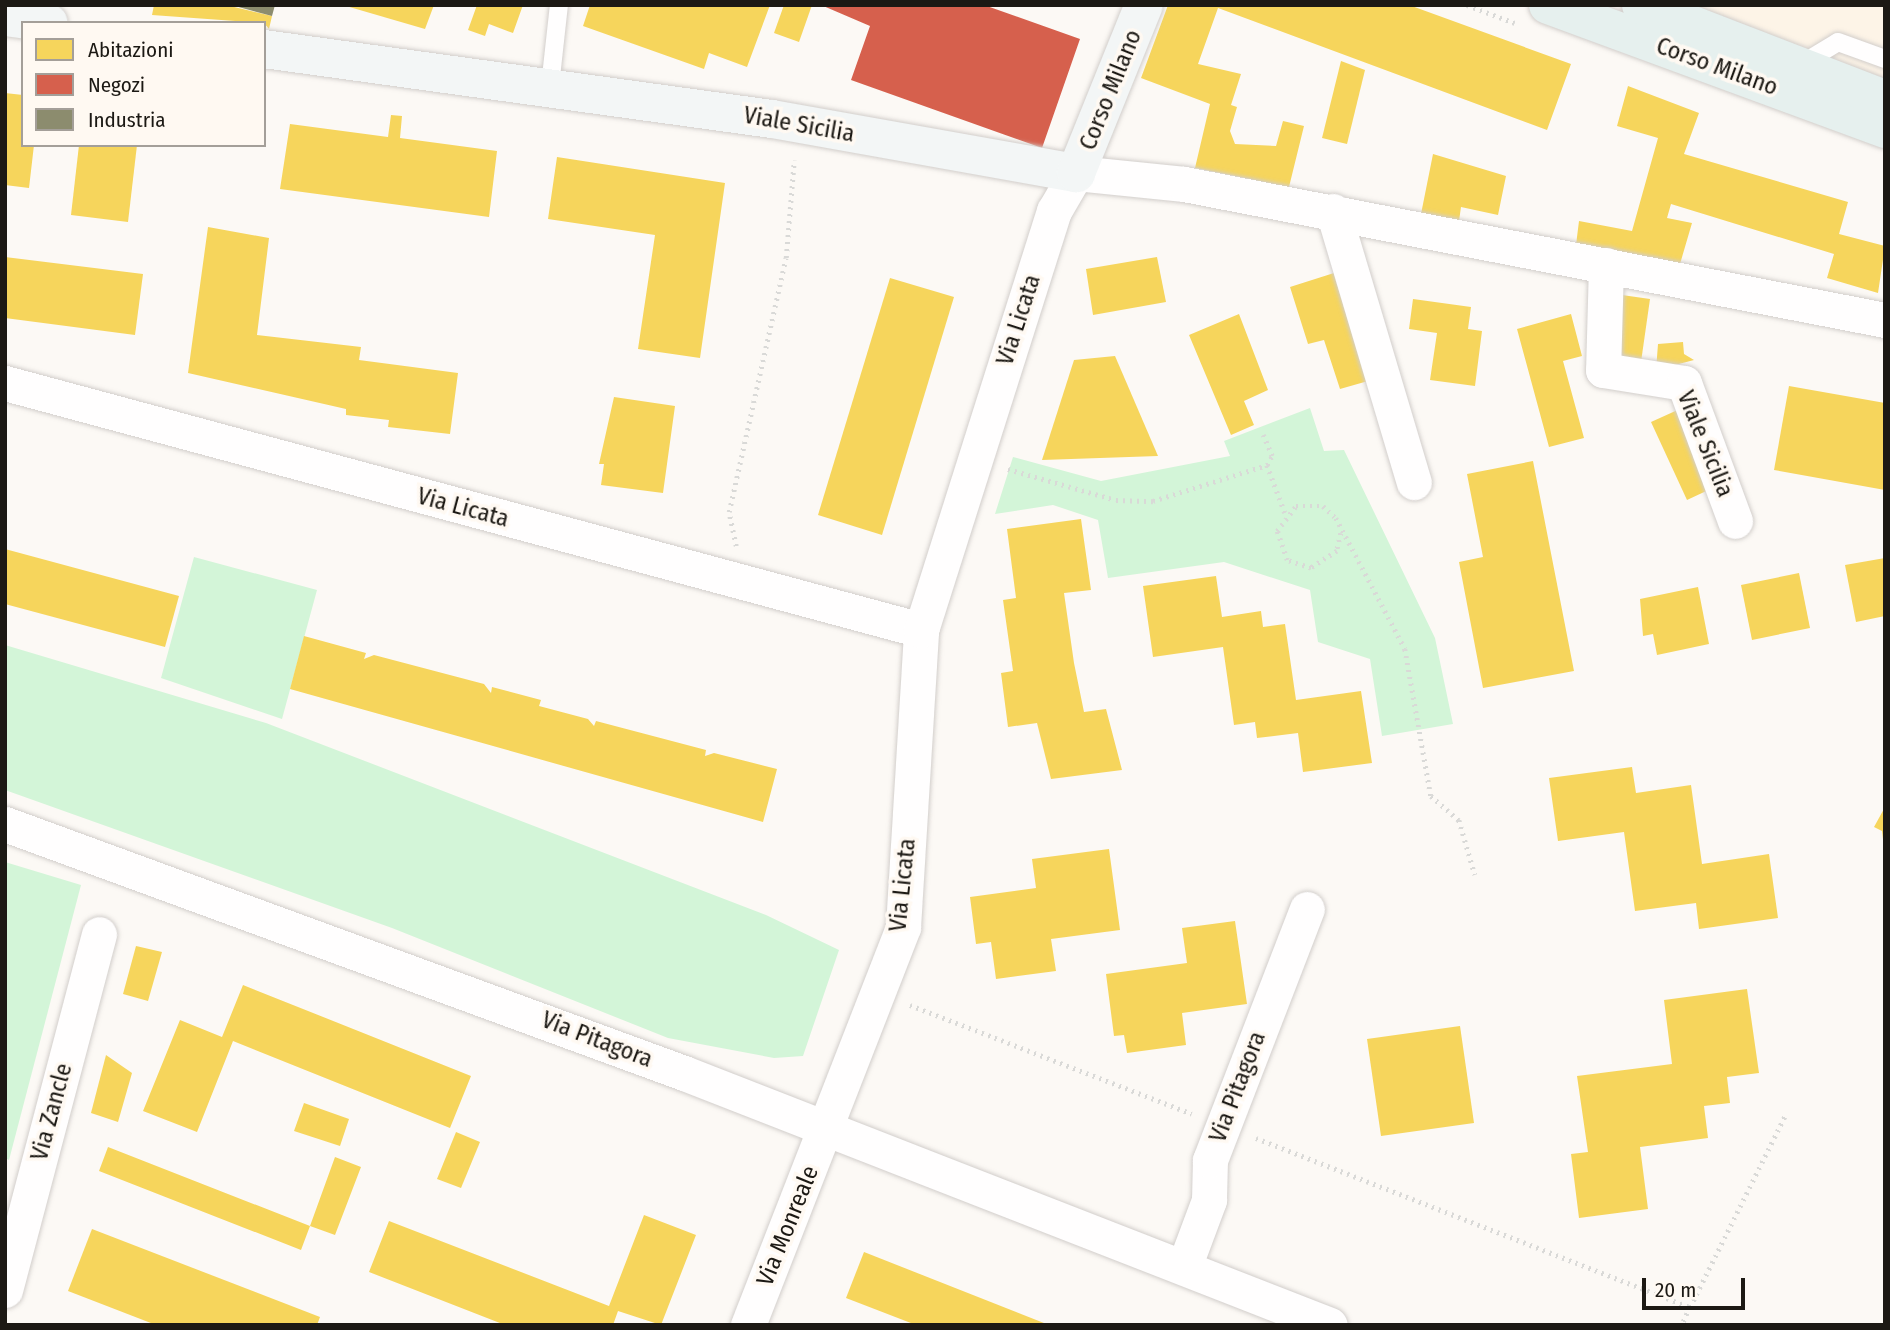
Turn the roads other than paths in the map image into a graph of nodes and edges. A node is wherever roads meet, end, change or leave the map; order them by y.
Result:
1 (559, 5) edge
2 (1144, 5) edge
3 (1548, 5) edge
4 (1641, 5) edge
5 (5, 17) edge
6 (34, 21) edge
7 (266, 49) edge
8 (1885, 59) edge
9 (1798, 67) junction
10 (550, 86) junction
11 (1885, 99) edge
12 (1885, 129) edge
13 (1076, 173) junction
14 (1332, 211) junction
15 (1606, 265) junction
16 (1885, 320) edge
17 (5, 383) edge
18 (1414, 482) dead end
19 (1735, 521) dead end
20 (921, 631) junction
21 (5, 824) edge
22 (1307, 909) dead end
23 (99, 934) dead end
24 (827, 1127) junction
25 (1184, 1267) junction
26 (5, 1290) edge
27 (748, 1325) edge
28 (1330, 1325) edge

1 - 10 lane
2 - 13 street, Corso Milano
3 - 12 main road, Corso Milano
4 - 9 main road, Corso Milano
5 - 6 street
7 - 10 street, Viale Sicilia
8 - 9 lane
9 - 11 main road, Corso Milano
10 - 13 street, Viale Sicilia
13 - 14 street, Viale Sicilia
13 - 20 street, Via Licata
14 - 15 street, Viale Sicilia
14 - 18 street
15 - 16 street, Viale Sicilia
15 - 19 street, Viale Sicilia
17 - 20 street, Via Licata
20 - 24 street, Via Licata
21 - 24 street, Via Pitagora
22 - 25 street, Via Pitagora
23 - 26 street, Via Zancle
24 - 25 street, Via Pitagora
24 - 27 street, Via Monreale
25 - 28 street, Via Pitagora

